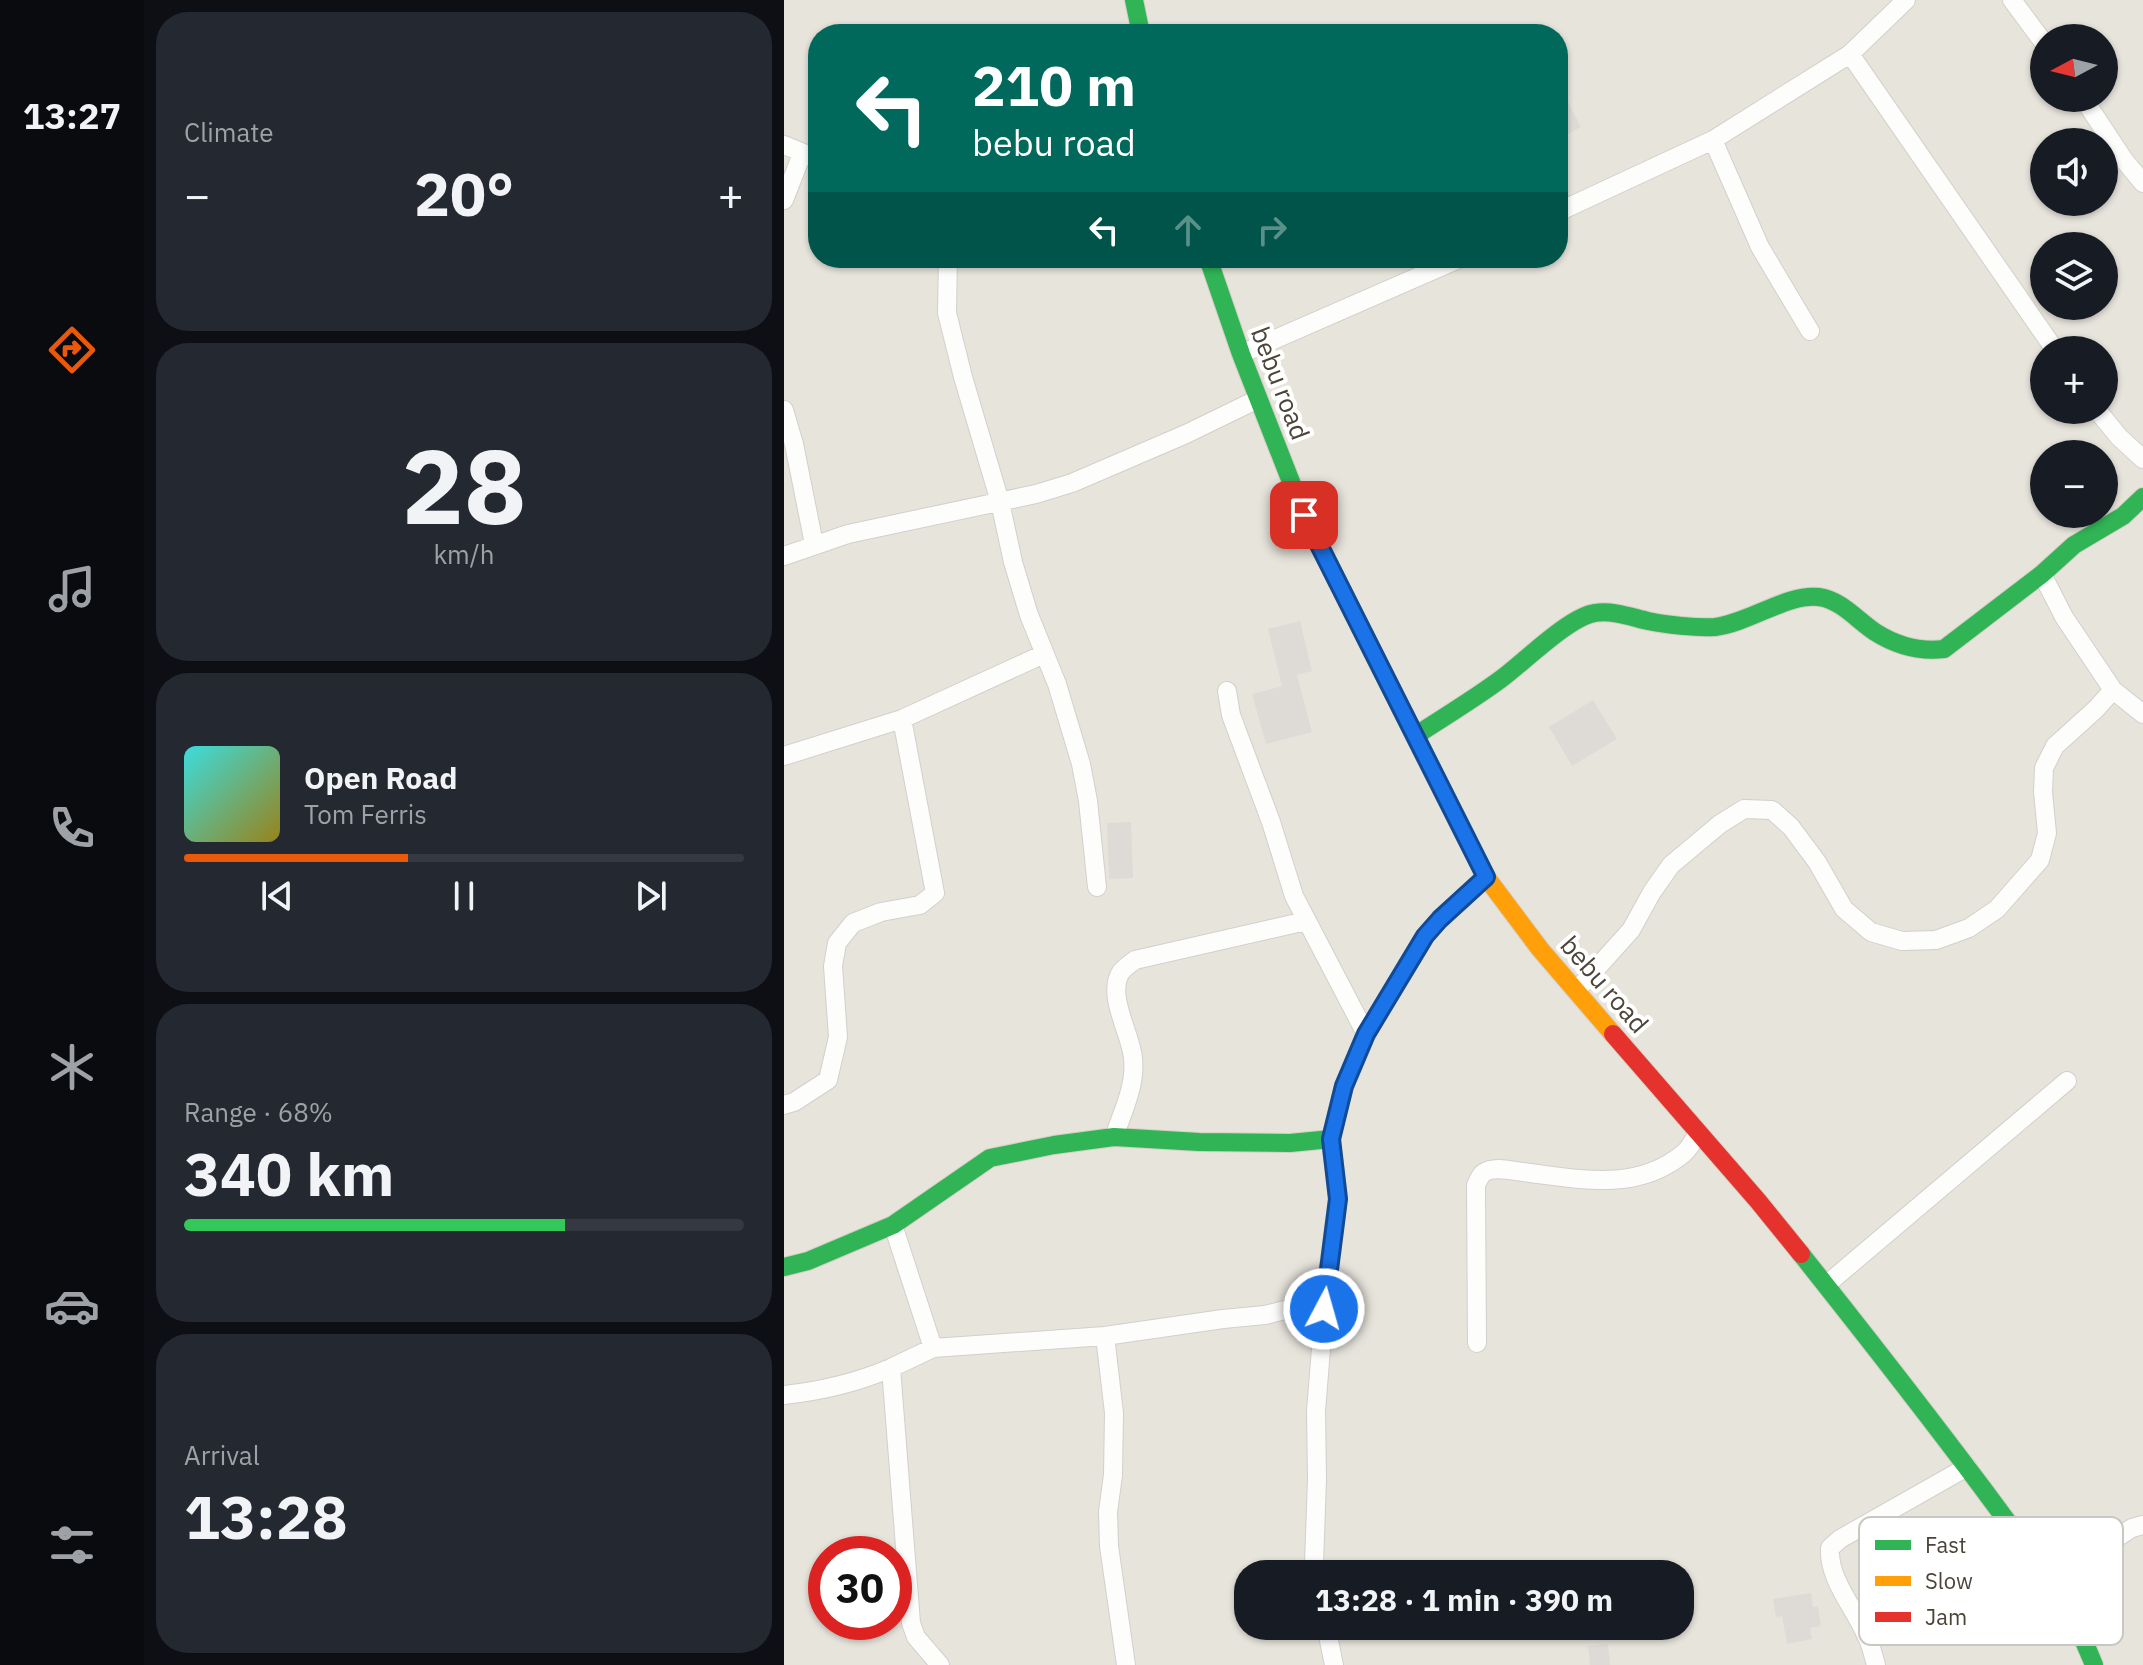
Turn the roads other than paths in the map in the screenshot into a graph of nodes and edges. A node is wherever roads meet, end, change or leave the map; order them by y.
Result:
1 (1134, 0) edge
2 (1906, 0) edge
3 (2012, 0) edge
4 (1139, 24) edge
5 (2030, 24) edge
6 (1850, 54) junction
7 (2092, 112) edge
8 (1713, 140) junction
9 (784, 145) edge
10 (808, 155) edge
11 (808, 159) edge
12 (2143, 183) edge
13 (784, 200) edge
14 (1568, 207) edge
15 (948, 268) edge
16 (1211, 268) edge
17 (1438, 268) edge
18 (1810, 331) dead end
19 (2045, 336) edge
20 (1241, 354) junction
21 (1258, 399) junction
22 (784, 410) edge
23 (2108, 424) edge
24 (2143, 459) edge
25 (2143, 497) edge
26 (1000, 502) junction
27 (814, 544) junction
28 (784, 556) edge
29 (2042, 574) junction
30 (1044, 654) junction
31 (2113, 690) junction
32 (1227, 691) dead end
33 (2143, 714) edge
34 (902, 719) junction
35 (1415, 736) junction
36 (784, 756) edge
37 (1486, 877) junction
38 (1097, 887) dead end
39 (1306, 921) junction
40 (1577, 990) junction
41 (1366, 1034) junction
42 (2067, 1081) dead end
43 (784, 1105) edge
44 (1698, 1133) junction
45 (1114, 1137) junction
46 (1331, 1139) junction
47 (893, 1225) junction
48 (784, 1267) edge
49 (1826, 1285) junction
50 (1326, 1287) junction
51 (1105, 1336) junction
52 (1477, 1343) dead end
53 (933, 1348) junction
54 (891, 1368) junction
55 (784, 1395) edge
56 (1967, 1467) junction
57 (1879, 1517) edge
58 (2004, 1517) edge
59 (2143, 1525) edge
60 (1859, 1528) edge
61 (2123, 1534) edge
62 (1314, 1560) edge
63 (1859, 1621) edge
64 (1329, 1640) edge
65 (1870, 1645) edge
66 (2086, 1645) edge
67 (940, 1665) edge
68 (1126, 1665) edge
69 (1334, 1665) edge
70 (1876, 1665) edge
71 (2094, 1665) edge

1 - 4 street
2 - 6 street
3 - 5 street
6 - 8 street
6 - 19 street
7 - 12 street
8 - 14 street
8 - 18 street
9 - 10 street
11 - 13 street
15 - 26 street
16 - 20 street, bebu road
17 - 20 street
20 - 21 street, bebu road
21 - 26 street
21 - 35 street, bebu road
22 - 27 street
23 - 24 street
25 - 29 street
26 - 27 street
26 - 30 street
27 - 28 street
29 - 31 street
29 - 35 street
30 - 34 street
30 - 38 street
31 - 33 street
31 - 40 street
32 - 39 street
34 - 36 street
34 - 43 street
35 - 37 street, bebu road
37 - 40 street, bebu road
37 - 41 street
39 - 41 street
39 - 45 street
40 - 44 street, bebu road
41 - 46 street
42 - 49 street
44 - 49 street, bebu road
44 - 52 street
45 - 46 street
45 - 47 street
46 - 50 street
47 - 48 street
47 - 53 street
49 - 56 street, bebu road
50 - 51 street
50 - 62 street
51 - 53 street
51 - 68 street
53 - 54 street
54 - 55 street
54 - 67 street
56 - 57 street
56 - 58 street, bebu road
59 - 61 street
60 - 63 street
64 - 69 street
65 - 70 street
66 - 71 street, bebu road

